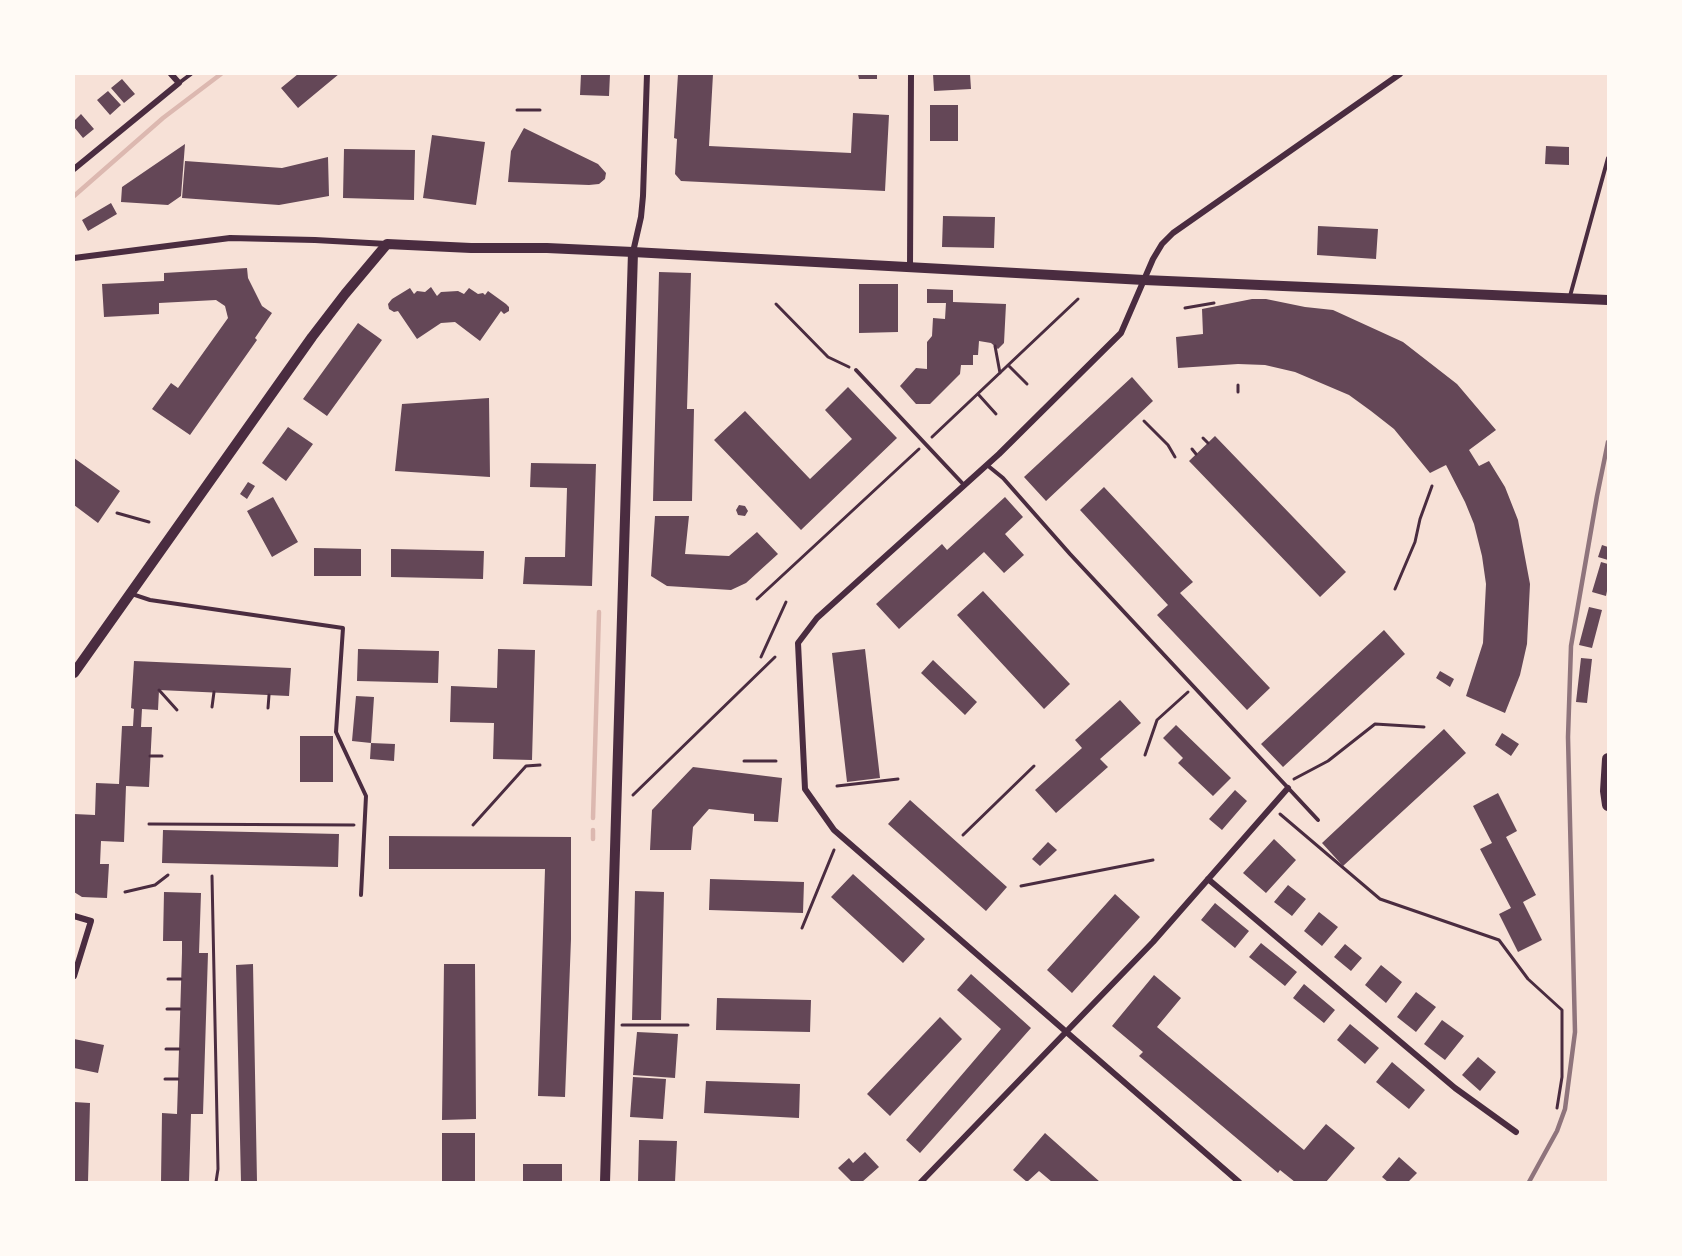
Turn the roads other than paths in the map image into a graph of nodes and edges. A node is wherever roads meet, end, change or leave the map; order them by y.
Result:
1 (171, 74) edge
2 (191, 74) edge
3 (647, 74) edge
4 (911, 74) edge
5 (1400, 74) edge
6 (179, 83) junction
7 (1608, 158) edge
8 (74, 169) edge
9 (387, 244) junction
10 (633, 252) junction
11 (74, 258) edge
12 (910, 267) junction
13 (1144, 280) junction
14 (1569, 300) junction
15 (1608, 300) edge
16 (856, 370) road end
17 (987, 464) junction
18 (964, 485) junction
19 (130, 593) junction
20 (74, 673) edge
21 (1608, 759) edge
22 (1288, 788) junction
23 (1608, 805) edge
24 (1318, 820) dead end
25 (1208, 879) junction
26 (361, 895) dead end
27 (74, 916) edge
28 (74, 976) edge
29 (1066, 1032) junction
30 (1516, 1132) dead end
31 (605, 1182) edge
32 (921, 1182) edge
33 (1239, 1182) edge

1 - 6 street
2 - 6 lane
3 - 10 street
4 - 12 street
5 - 13 street
6 - 8 street
7 - 14 lane
9 - 10 main road
9 - 11 street
9 - 19 main road
10 - 12 main road
10 - 31 main road
12 - 13 main road
13 - 14 main road
13 - 17 street
14 - 15 main road
16 - 18 lane
17 - 18 street
17 - 22 lane
18 - 29 street
19 - 20 main road
19 - 26 lane
21 - 23 main road
22 - 24 lane
22 - 25 street
25 - 29 street
25 - 30 street
27 - 28 street
29 - 32 street
29 - 33 street

